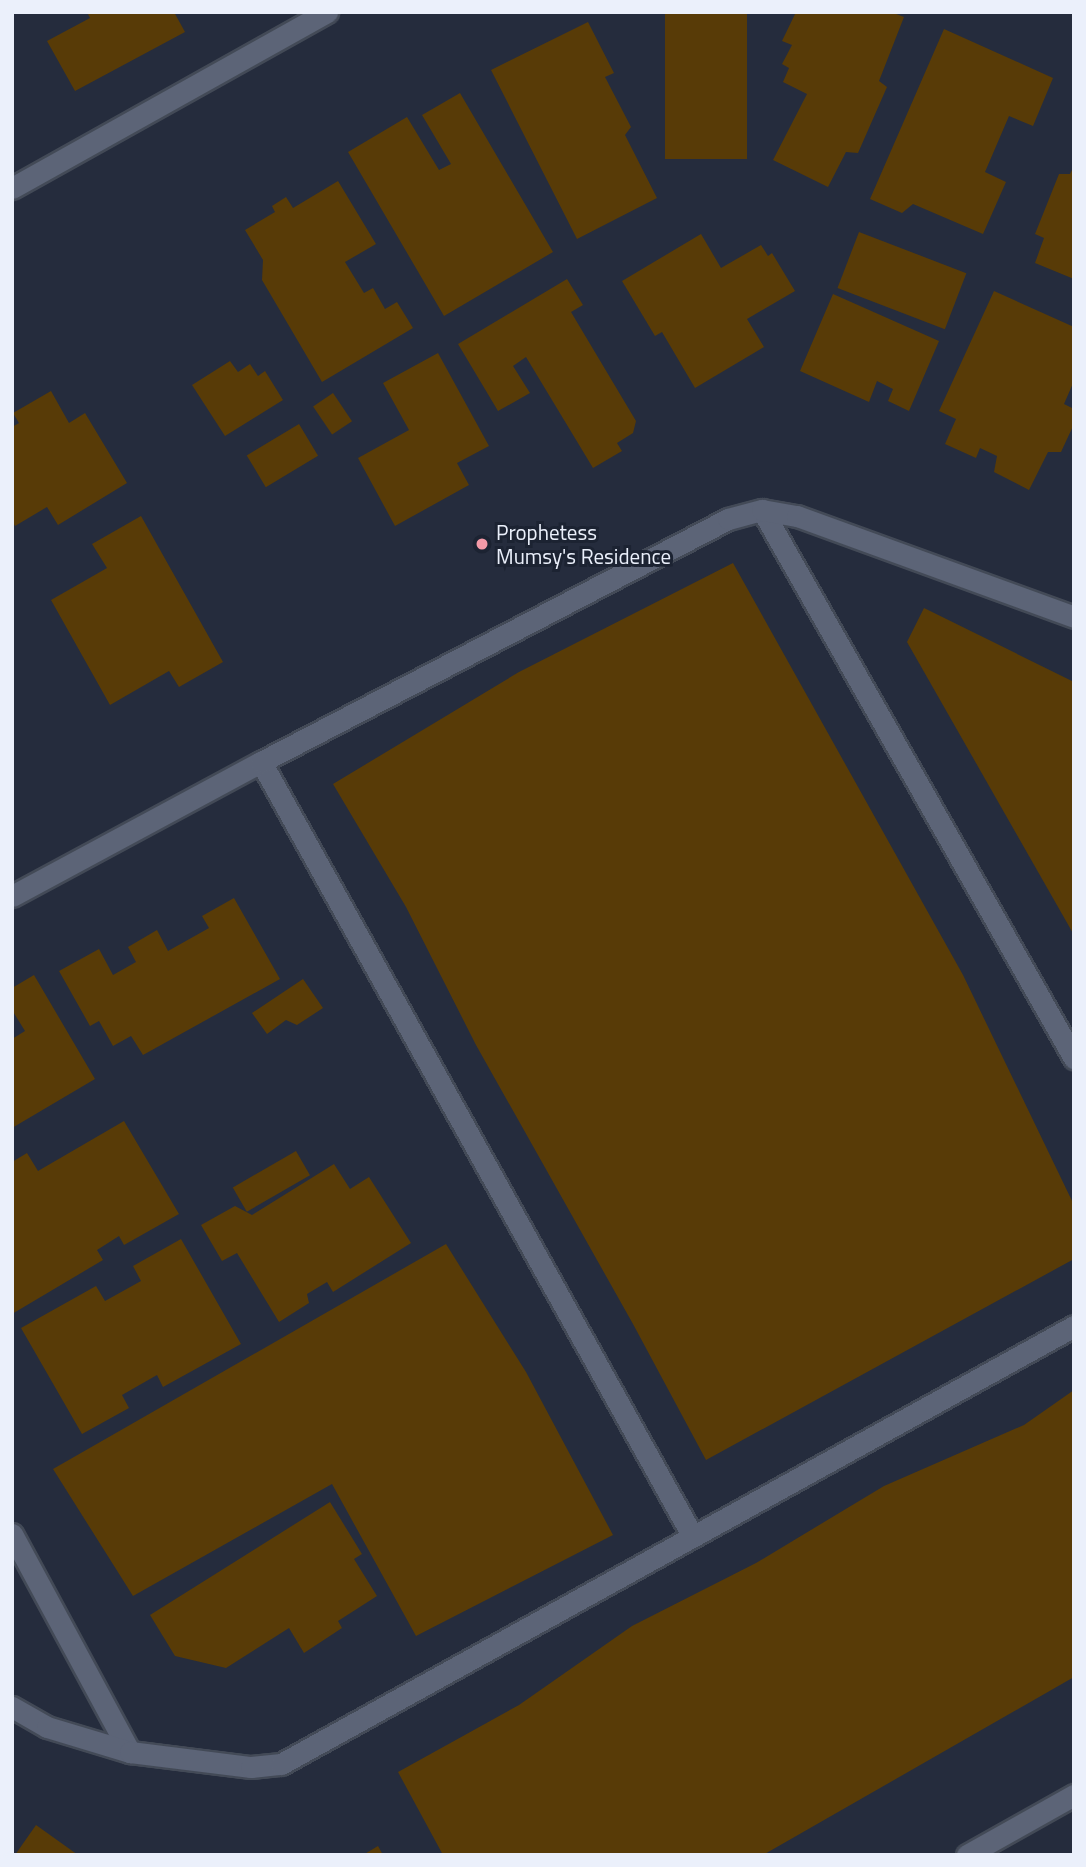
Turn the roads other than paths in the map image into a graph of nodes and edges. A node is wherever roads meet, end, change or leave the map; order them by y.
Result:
1 (327, 12) edge
2 (12, 188) edge
3 (762, 510) junction
4 (1074, 617) edge
5 (261, 762) junction
6 (12, 895) edge
7 (1074, 1058) edge
8 (1074, 1326) edge
9 (12, 1534) edge
10 (692, 1535) junction
11 (12, 1707) edge
12 (130, 1752) junction
13 (1074, 1795) edge
14 (967, 1855) edge

1 - 2 street
3 - 4 street
3 - 5 street
3 - 7 street
5 - 6 street
5 - 10 street
8 - 10 street
9 - 12 street
10 - 12 street
11 - 12 street
13 - 14 street

